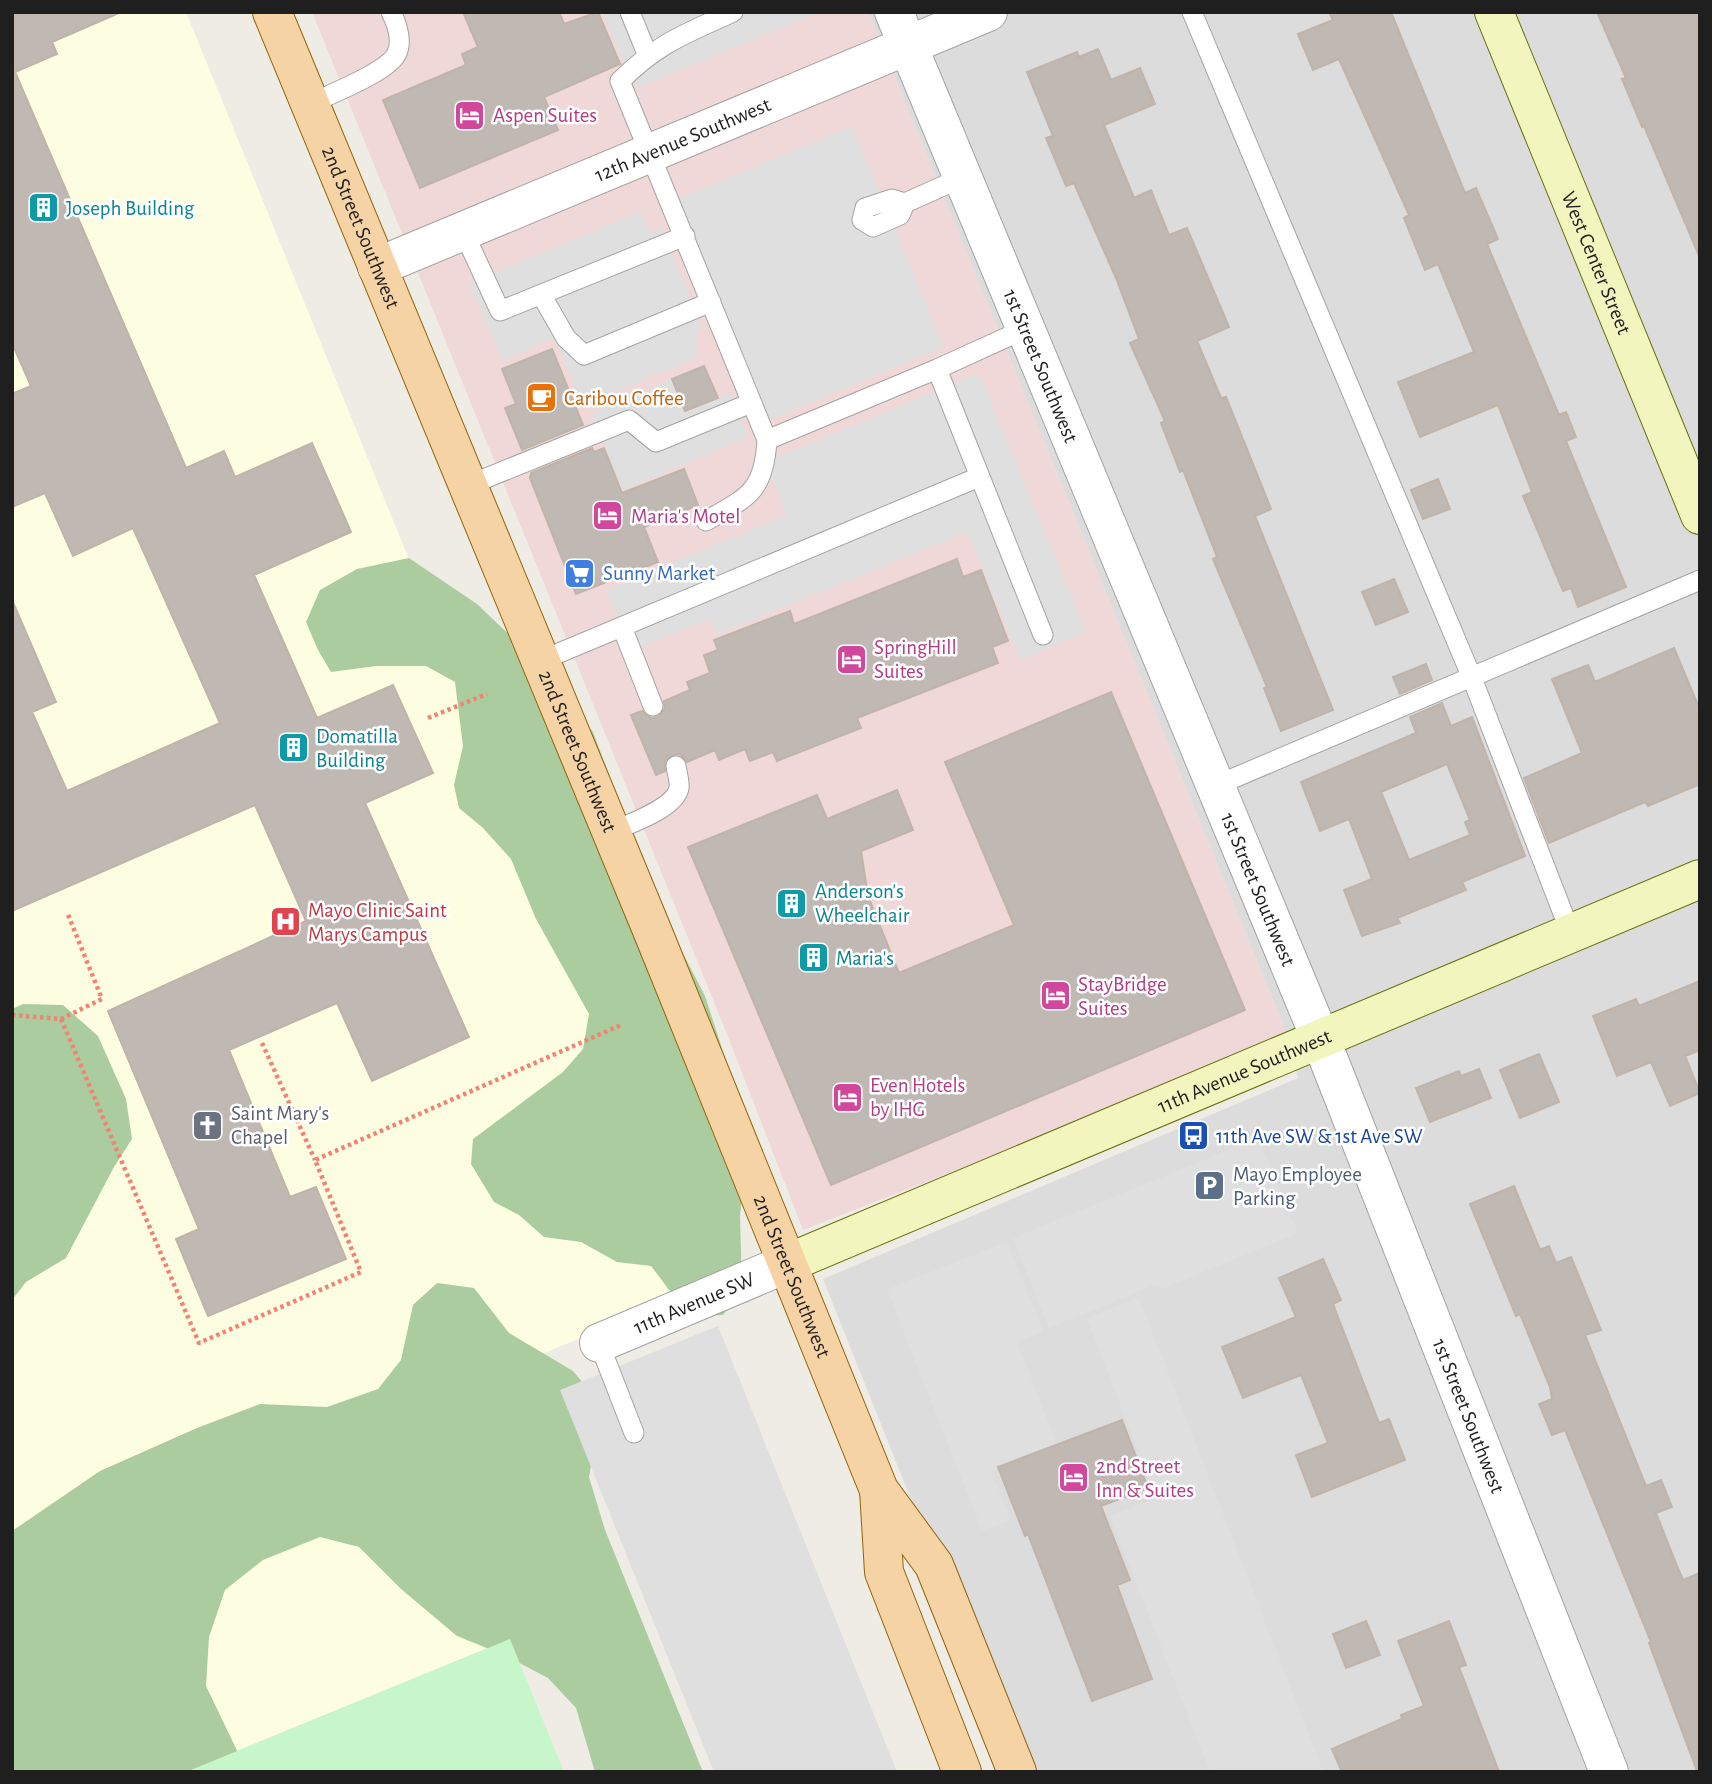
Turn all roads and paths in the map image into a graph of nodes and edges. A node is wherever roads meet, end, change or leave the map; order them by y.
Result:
1 (391, 12) edge
2 (629, 12) edge
3 (733, 12) edge
4 (988, 12) edge
5 (1192, 12) edge
6 (1494, 12) edge
7 (279, 14) edge
8 (901, 29) edge
9 (647, 54) junction
10 (310, 104) junction
11 (651, 154) junction
12 (961, 178) junction
13 (856, 223) dead end
14 (463, 231) junction
15 (685, 236) junction
16 (377, 267) junction
17 (542, 296) junction
18 (711, 302) junction
19 (1026, 329) junction
20 (937, 369) junction
21 (751, 403) junction
22 (767, 440) junction
23 (979, 477) junction
24 (469, 485) junction
25 (1700, 515) edge
26 (706, 521) dead end
27 (1700, 580) edge
28 (622, 627) junction
29 (1043, 635) dead end
30 (540, 661) junction
31 (1472, 678) junction
32 (487, 694) dead end
33 (653, 706) dead end
34 (428, 718) dead end
35 (676, 766) dead end
36 (1215, 786) junction
37 (611, 832) junction
38 (1700, 879) edge
39 (67, 912) dead end
40 (1571, 934) junction
41 (12, 1015) edge
42 (61, 1019) junction
43 (621, 1025) dead end
44 (1321, 1040) junction
45 (262, 1043) dead end
46 (315, 1160) junction
47 (788, 1263) junction
48 (599, 1343) joint
49 (634, 1433) dead end
50 (879, 1490) junction
51 (962, 1772) edge
52 (1017, 1772) edge
53 (1609, 1772) edge

1 - 10 lane
2 - 9 lane
3 - 9 lane
4 - 8 street, 12th Avenue Southwest
5 - 31 lane
6 - 25 main road, West Center Street
7 - 10 main road, 2nd Street Southwest
8 - 11 street, 12th Avenue Southwest
8 - 12 street, 1st Street Southwest
9 - 11 lane
10 - 16 main road, 2nd Street Southwest
11 - 14 street, 12th Avenue Southwest
11 - 15 lane
12 - 13 lane
12 - 19 street, 1st Street Southwest
14 - 16 street, 12th Avenue Southwest
14 - 17 lane
15 - 17 lane
15 - 18 lane
16 - 24 main road, 2nd Street Southwest
17 - 18 lane
18 - 21 lane
19 - 20 lane
19 - 36 street, 1st Street Southwest
20 - 22 lane
20 - 23 lane
21 - 22 lane
21 - 24 lane
22 - 26 lane
23 - 28 lane
23 - 29 lane
24 - 30 main road, 2nd Street Southwest
27 - 31 lane
28 - 30 lane
28 - 33 lane
30 - 37 main road, 2nd Street Southwest
31 - 36 lane
31 - 40 lane
32 - 34 path
35 - 37 lane
36 - 44 street, 1st Street Southwest
37 - 47 main road, 2nd Street Southwest
38 - 40 main road, 11th Avenue Southwest
39 - 42 path
40 - 44 main road, 11th Avenue Southwest
41 - 42 path
42 - 46 path
43 - 46 path
44 - 47 main road, 11th Avenue Southwest
44 - 53 street, 1st Street Southwest
45 - 46 path
47 - 48 street, 11th Avenue SW
47 - 50 main road, 2nd Street Southwest
48 - 49 lane
50 - 51 main road, 2nd Street Southwest
50 - 52 main road, 2nd Street Southwest

